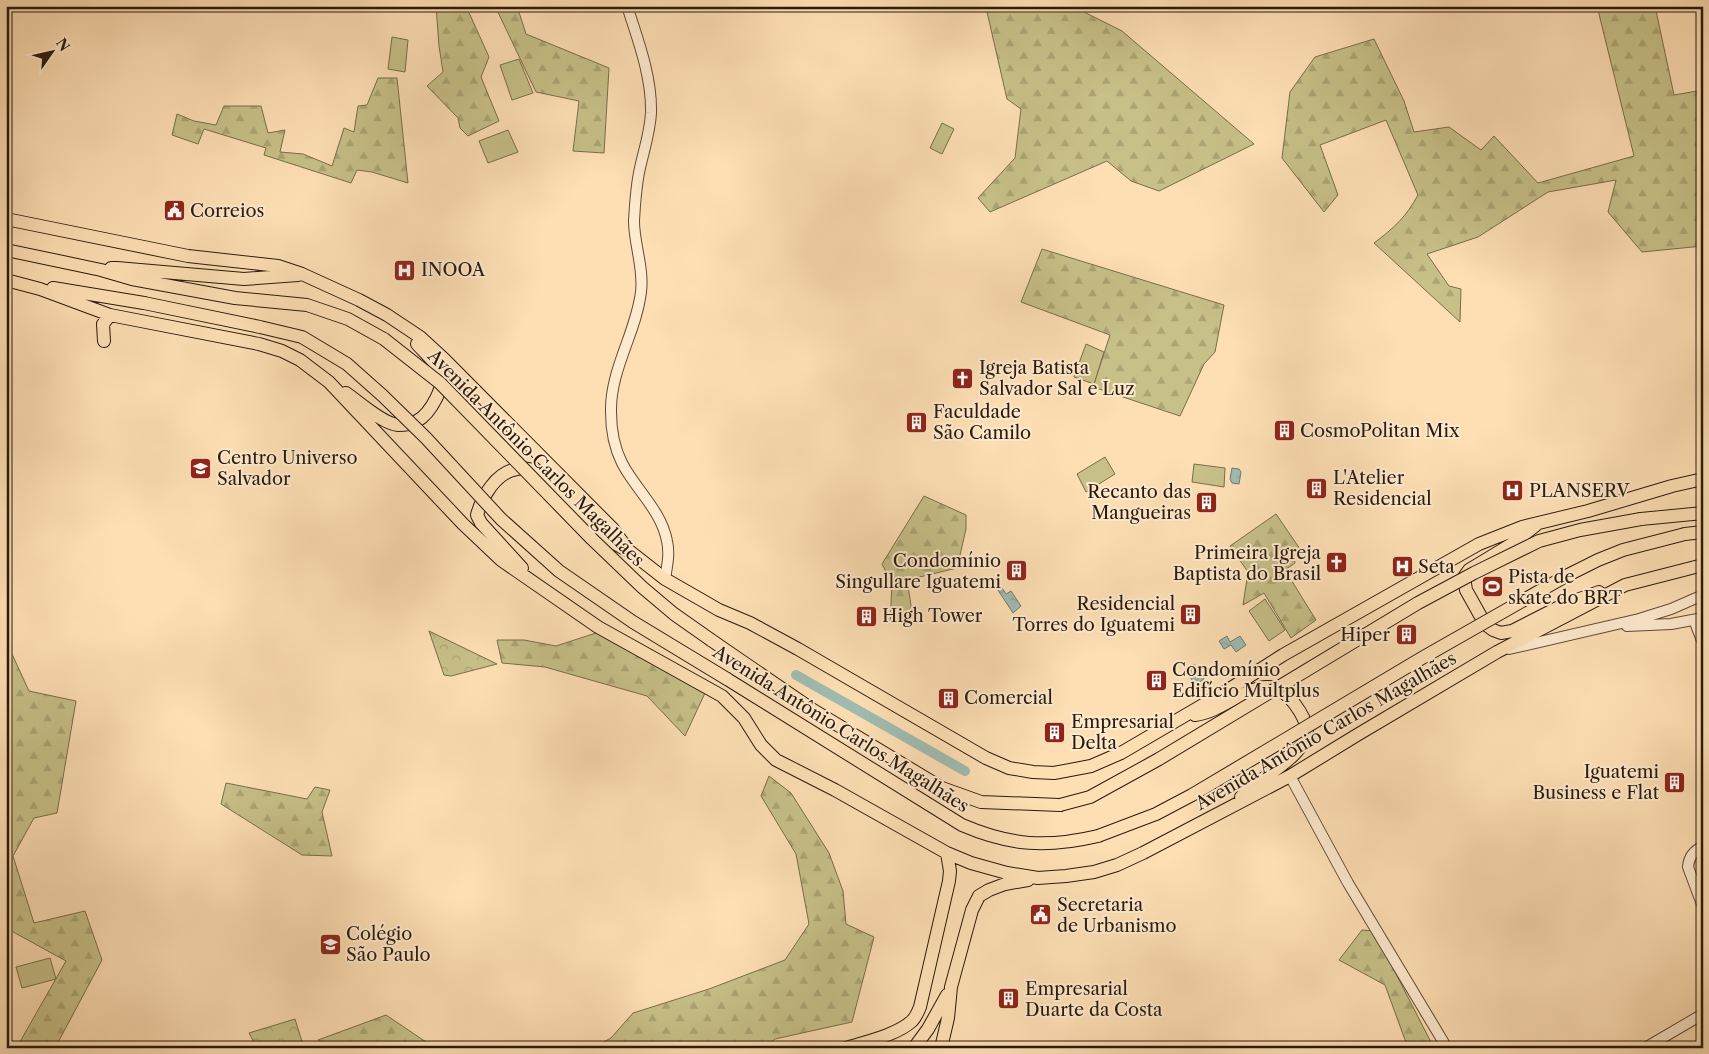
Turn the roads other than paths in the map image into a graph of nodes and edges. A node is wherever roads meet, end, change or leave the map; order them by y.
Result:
1 (627, 6) edge
2 (6, 220) edge
3 (6, 250) edge
4 (101, 270) junction
5 (302, 274) junction
6 (6, 280) edge
7 (110, 315) junction
8 (399, 323) junction
9 (104, 341) dead end
10 (329, 382) junction
11 (1703, 479) edge
12 (1703, 485) edge
13 (1672, 486) junction
14 (1703, 513) edge
15 (1540, 522) junction
16 (1703, 532) edge
17 (628, 550) junction
18 (1703, 565) edge
19 (665, 579) junction
20 (536, 585) junction
21 (1625, 585) junction
22 (1703, 595) edge
23 (1698, 619) edge
24 (1602, 628) junction
25 (1703, 643) edge
26 (1497, 652) junction
27 (1183, 717) junction
28 (1290, 776) junction
29 (1232, 807) junction
30 (1703, 846) edge
31 (947, 853) junction
32 (1038, 878) junction
33 (1703, 907) edge
34 (951, 987) junction
35 (1703, 1014) edge
36 (866, 1045) edge
37 (846, 1048) edge
38 (914, 1048) edge
39 (941, 1048) edge
40 (1446, 1048) edge
41 (1645, 1048) edge

1 - 19 street
2 - 5 main road, Avenida Antônio Carlos Magalhães
3 - 4 main road, Avenida Antônio Carlos Magalhães
4 - 5 main road
4 - 14 main road, Avenida Antônio Carlos Magalhães, bridge
5 - 8 main road, Avenida Antônio Carlos Magalhães
6 - 7 main road, Avenida Antônio Carlos Magalhães
6 - 16 main road, Avenida Antônio Carlos Magalhães, bridge
7 - 9 main road
7 - 10 main road, Avenida Antônio Carlos Magalhães
8 - 10 main road
8 - 17 main road, Avenida Antônio Carlos Magalhães
10 - 20 main road, Avenida Antônio Carlos Magalhães
11 - 13 main road, Avenida Antônio Carlos Magalhães
12 - 13 main road
13 - 15 main road, Avenida Antônio Carlos Magalhães
15 - 21 main road
15 - 27 main road, Avenida Antônio Carlos Magalhães
17 - 19 main road, Avenida Antônio Carlos Magalhães
17 - 20 main road
18 - 21 main road, Avenida Antônio Carlos Magalhães
19 - 27 main road, Avenida Antônio Carlos Magalhães
20 - 31 main road, Avenida Antônio Carlos Magalhães
21 - 26 main road, Avenida Antônio Carlos Magalhães
22 - 24 street
23 - 24 street
23 - 25 street
24 - 26 street
26 - 28 main road, Avenida Antônio Carlos Magalhães
27 - 29 main road
28 - 29 main road, Avenida Antônio Carlos Magalhães
28 - 40 street
29 - 32 main road, Avenida Antônio Carlos Magalhães
30 - 33 street
31 - 32 main road, Avenida Antônio Carlos Magalhães
31 - 36 main road
32 - 34 main road
34 - 38 main road
34 - 39 main road
35 - 41 street
36 - 37 main road

